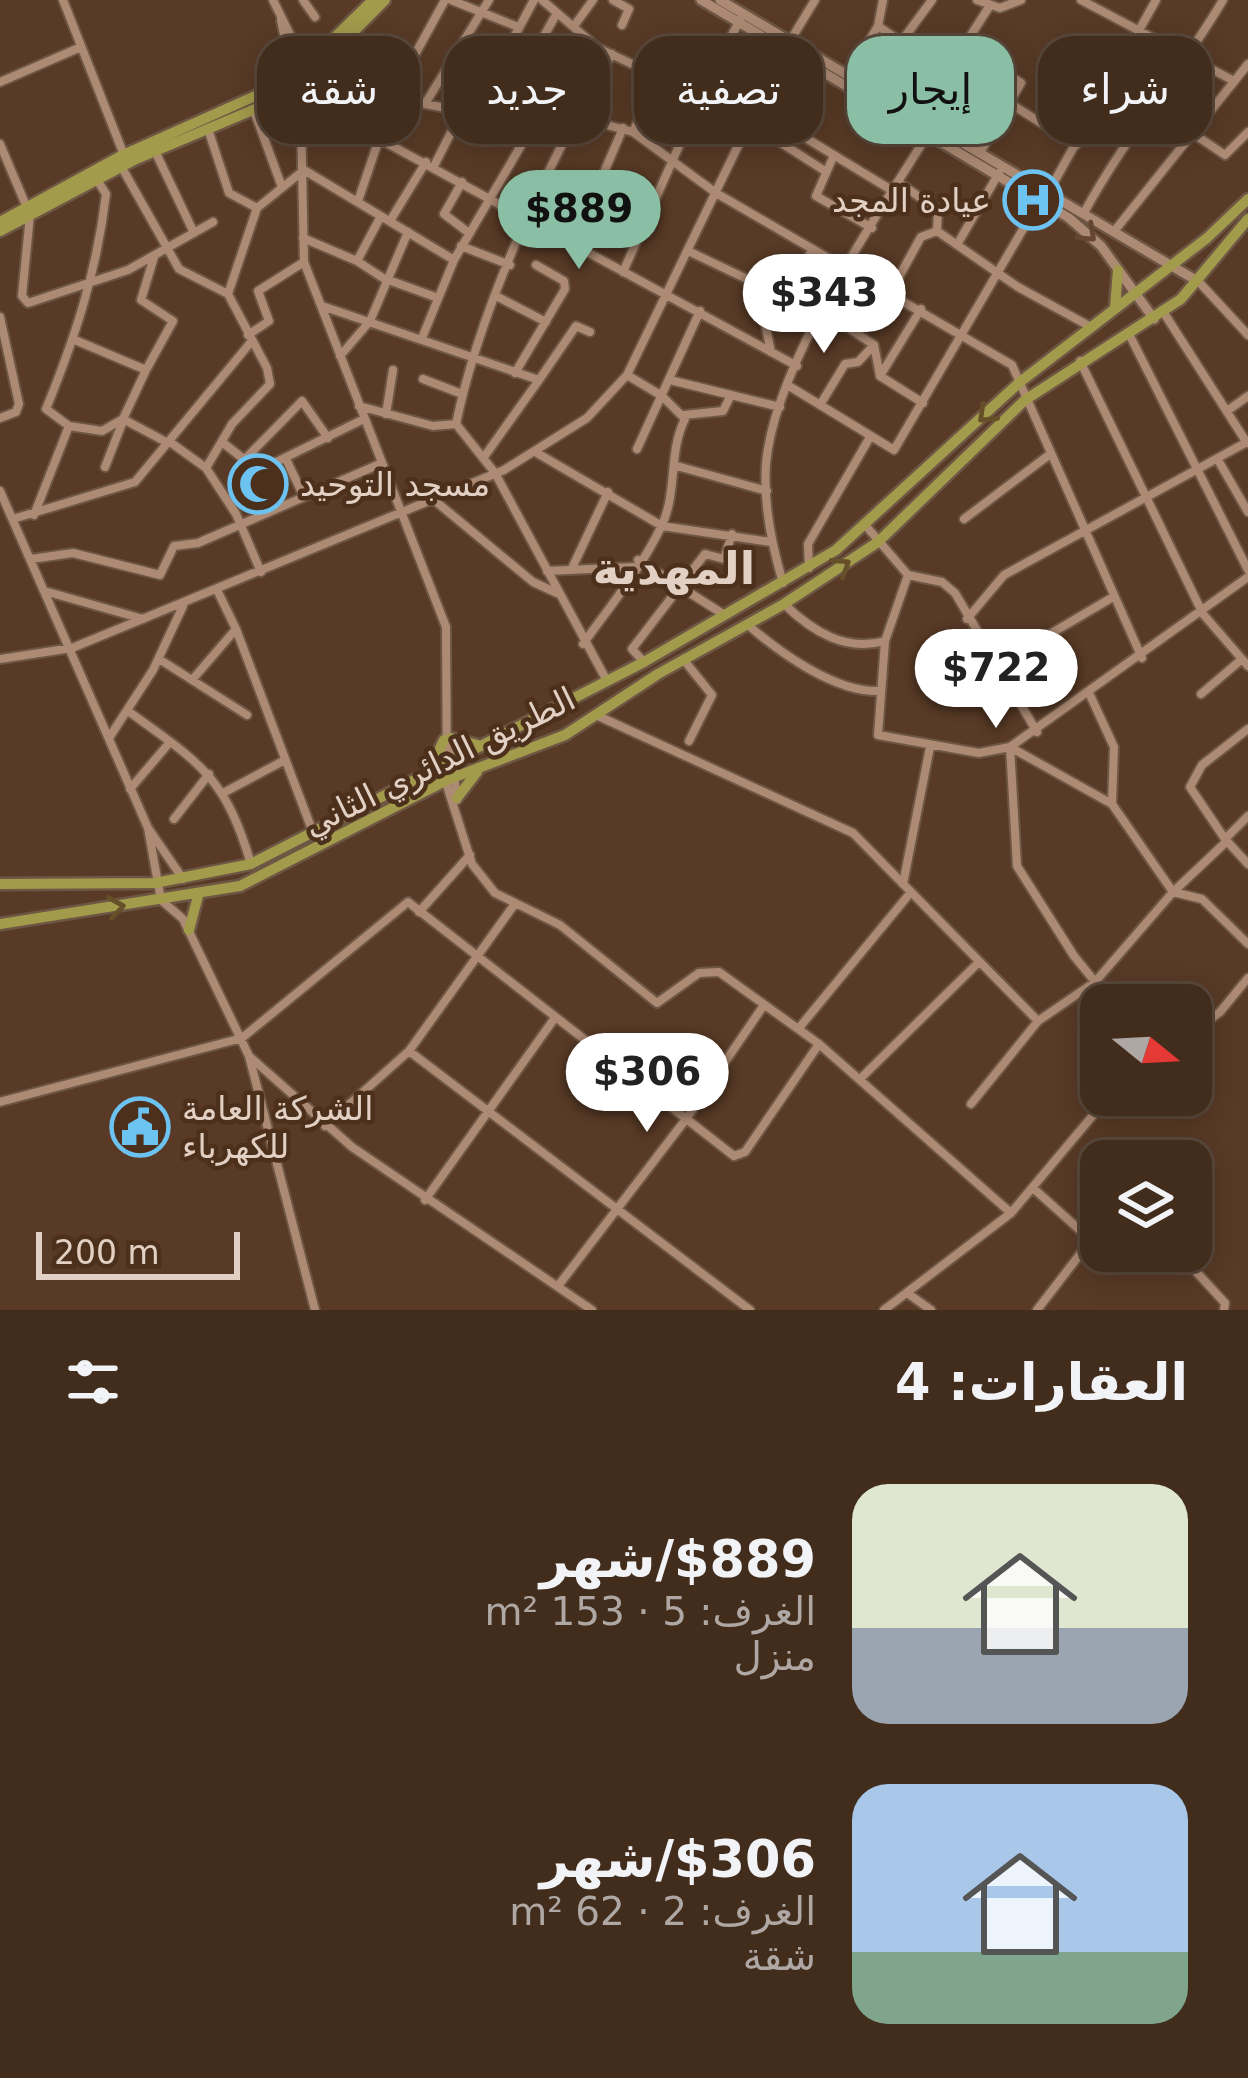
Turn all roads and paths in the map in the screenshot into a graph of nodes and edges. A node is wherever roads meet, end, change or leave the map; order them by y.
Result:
1 (63, 0) edge
2 (274, 0) edge
3 (303, 0) edge
4 (385, 0) edge
5 (448, 0) edge
6 (489, 0) edge
7 (538, 0) edge
8 (593, 0) edge
9 (613, 0) edge
10 (701, 0) edge
11 (721, 0) edge
12 (815, 0) edge
13 (883, 0) edge
14 (932, 0) edge
15 (977, 0) edge
16 (1021, 0) edge
17 (1081, 0) edge
18 (1108, 0) edge
19 (1156, 0) edge
20 (1223, 0) edge
21 (369, 1) edge
22 (989, 7) junction
23 (1102, 10) junction
24 (482, 13) junction
25 (557, 13) junction
26 (315, 16) dead end
27 (741, 19) junction
28 (281, 20) junction
29 (622, 25) dead end
30 (574, 26) junction
31 (878, 26) junction
32 (518, 27) junction
33 (1136, 31) junction
34 (284, 36) edge
35 (290, 36) edge
36 (338, 36) edge
37 (354, 36) edge
38 (513, 36) edge
39 (544, 36) edge
40 (732, 36) edge
41 (771, 36) edge
42 (794, 36) edge
43 (872, 36) edge
44 (892, 36) edge
45 (905, 36) edge
46 (971, 36) edge
47 (1145, 36) edge
48 (1199, 36) edge
49 (81, 47) junction
50 (420, 48) edge
51 (612, 54) junction
52 (610, 57) edge
53 (1248, 64) edge
54 (1212, 71) edge
55 (1234, 81) junction
56 (0, 82) edge
57 (420, 101) edge
58 (257, 103) edge
59 (425, 104) junction
60 (1014, 106) edge
61 (444, 108) edge
62 (257, 109) edge
63 (1212, 110) edge
64 (254, 111) junction
65 (610, 128) edge
66 (208, 129) junction
67 (628, 130) junction
68 (1248, 132) edge
69 (444, 141) edge
70 (1212, 143) edge
71 (302, 144) edge
72 (379, 144) edge
73 (389, 144) edge
74 (522, 144) edge
75 (564, 144) edge
76 (681, 144) edge
77 (740, 144) edge
78 (782, 144) edge
79 (817, 144) edge
80 (922, 144) edge
81 (955, 144) edge
82 (966, 144) edge
83 (986, 144) edge
84 (1125, 144) edge
85 (1185, 144) edge
86 (0, 145) edge
87 (1076, 145) junction
88 (155, 151) junction
89 (982, 151) junction
90 (834, 154) junction
91 (675, 159) junction
92 (123, 162) junction
93 (430, 165) junction
94 (304, 170) junction
95 (825, 171) junction
96 (999, 173) junction
97 (97, 180) junction
98 (462, 182) junction
99 (896, 187) junction
100 (282, 188) junction
101 (598, 188) junction
102 (716, 193) junction
103 (1044, 195) junction
104 (490, 197) junction
105 (1248, 200) edge
106 (358, 201) junction
107 (257, 208) junction
108 (28, 211) junction
109 (1085, 211) junction
110 (649, 214) junction
111 (529, 217) junction
112 (386, 219) junction
113 (1248, 219) edge
114 (213, 222) dead end
115 (0, 227) edge
116 (872, 228) junction
117 (1116, 229) junction
118 (937, 231) junction
119 (408, 232) junction
120 (469, 232) junction
121 (194, 233) junction
122 (303, 238) junction
123 (1208, 238) junction
124 (958, 243) junction
125 (573, 244) junction
126 (461, 247) junction
127 (168, 248) junction
128 (688, 251) junction
129 (812, 251) junction
130 (1220, 253) junction
131 (154, 256) junction
132 (454, 260) junction
133 (357, 261) junction
134 (304, 262) junction
135 (1174, 262) junction
136 (509, 265) junction
137 (536, 266) dead end
138 (848, 270) junction
139 (1118, 270) junction
140 (623, 272) junction
141 (997, 274) junction
142 (92, 278) junction
143 (389, 280) junction
144 (748, 280) junction
145 (1199, 281) junction
146 (788, 288) junction
147 (890, 292) junction
148 (228, 294) junction
149 (1132, 294) junction
150 (666, 296) junction
151 (498, 297) junction
152 (438, 298) junction
153 (321, 305) junction
154 (921, 309) junction
155 (700, 310) junction
156 (1115, 310) junction
157 (823, 313) junction
158 (1159, 316) junction
159 (0, 317) edge
160 (370, 321) junction
161 (546, 322) junction
162 (1091, 327) junction
163 (590, 332) dead end
164 (1129, 334) junction
165 (1248, 334) edge
166 (962, 336) junction
167 (250, 338) junction
168 (422, 338) junction
169 (75, 340) junction
170 (874, 345) junction
171 (771, 352) junction
172 (340, 356) junction
173 (1079, 360) junction
174 (475, 362) junction
175 (797, 365) junction
176 (146, 370) junction
177 (393, 370) dead end
178 (515, 373) junction
179 (627, 375) junction
180 (880, 376) junction
181 (423, 379) dead end
182 (538, 380) junction
183 (670, 380) junction
184 (1020, 382) junction
185 (789, 386) junction
186 (462, 394) junction
187 (731, 395) junction
188 (662, 396) junction
189 (1248, 396) edge
190 (1025, 400) junction
191 (923, 404) junction
192 (820, 405) junction
193 (359, 406) junction
194 (780, 407) junction
195 (1227, 411) junction
196 (386, 414) junction
197 (684, 415) junction
198 (0, 418) edge
199 (124, 419) junction
200 (364, 419) junction
201 (456, 424) junction
202 (69, 425) junction
203 (870, 437) junction
204 (328, 438) junction
205 (169, 442) junction
206 (221, 442) junction
207 (1247, 443) edge
208 (638, 449) dead end
209 (536, 452) junction
210 (1049, 455) junction
211 (484, 458) junction
212 (244, 459) junction
213 (286, 459) junction
214 (1218, 460) junction
215 (382, 463) junction
216 (677, 466) junction
217 (105, 467) dead end
218 (206, 468) junction
219 (1198, 472) junction
220 (495, 473) junction
221 (0, 491) edge
222 (767, 491) junction
223 (608, 492) junction
224 (303, 495) junction
225 (434, 500) junction
226 (1144, 500) junction
227 (1248, 512) edge
228 (402, 513) junction
229 (34, 515) junction
230 (13, 519) junction
231 (964, 519) dead end
232 (240, 523) junction
233 (662, 526) junction
234 (866, 526) junction
235 (1080, 529) junction
236 (732, 534) junction
237 (772, 542) junction
238 (878, 542) junction
239 (32, 559) junction
240 (636, 564) junction
241 (573, 566) junction
242 (809, 568) junction
243 (547, 571) junction
244 (262, 572) junction
245 (1248, 573) edge
246 (908, 575) junction
247 (784, 585) junction
248 (682, 589) junction
249 (218, 590) junction
250 (46, 592) junction
251 (558, 593) junction
252 (1113, 597) junction
253 (184, 604) junction
254 (784, 604) junction
255 (1204, 614) junction
256 (726, 616) junction
257 (967, 619) junction
258 (143, 620) junction
259 (748, 625) junction
260 (236, 629) junction
261 (885, 640) junction
262 (583, 644) junction
263 (71, 648) junction
264 (1142, 658) junction
265 (0, 659) edge
266 (159, 659) junction
267 (683, 659) junction
268 (644, 662) junction
269 (1245, 663) edge
270 (996, 666) junction
271 (192, 680) junction
272 (608, 682) junction
273 (880, 691) junction
274 (1201, 694) dead end
275 (1090, 695) junction
276 (128, 711) junction
277 (595, 714) junction
278 (247, 716) dead end
279 (1248, 729) edge
280 (1037, 732) junction
281 (447, 737) junction
282 (109, 738) junction
283 (688, 741) dead end
284 (170, 742) junction
285 (482, 746) junction
286 (929, 747) junction
287 (1010, 747) junction
288 (285, 760) junction
289 (450, 761) junction
290 (483, 765) junction
291 (428, 771) junction
292 (209, 774) junction
293 (451, 779) junction
294 (130, 789) junction
295 (225, 791) junction
296 (457, 804) junction
297 (1112, 804) junction
298 (1248, 816) edge
299 (174, 819) dead end
300 (148, 828) junction
301 (314, 836) junction
302 (1226, 840) junction
303 (470, 856) junction
304 (251, 864) junction
305 (1248, 864) edge
306 (183, 879) junction
307 (155, 883) junction
308 (0, 884) edge
309 (907, 888) junction
310 (1173, 892) junction
311 (198, 896) junction
312 (161, 899) junction
313 (514, 905) junction
314 (419, 912) junction
315 (0, 924) edge
316 (188, 930) junction
317 (1248, 944) edge
318 (477, 961) junction
319 (979, 962) junction
320 (1248, 978) edge
321 (1094, 982) junction
322 (764, 1005) junction
323 (1212, 1018) edge
324 (554, 1019) junction
325 (1038, 1021) junction
326 (799, 1028) junction
327 (242, 1038) junction
328 (819, 1044) junction
329 (409, 1051) junction
330 (249, 1056) junction
331 (860, 1079) junction
332 (0, 1102) edge
333 (971, 1104) dead end
334 (488, 1112) junction
335 (1093, 1116) edge
336 (686, 1119) junction
337 (325, 1126) junction
338 (1033, 1188) junction
339 (425, 1199) junction
340 (617, 1212) junction
341 (1011, 1214) junction
342 (1080, 1230) edge
343 (1080, 1254) edge
344 (1196, 1272) edge
345 (558, 1286) junction
346 (910, 1295) junction
347 (315, 1310) edge
348 (592, 1310) edge
349 (750, 1310) edge
350 (884, 1310) edge
351 (931, 1310) edge
352 (1037, 1310) edge
353 (1224, 1310) edge

1 - 49 street
2 - 28 street
3 - 26 street
4 - 37 main road
5 - 24 street
5 - 50 street
6 - 24 street
7 - 25 street
7 - 32 street
8 - 30 street
9 - 29 street
10 - 27 main road
11 - 27 main road
12 - 42 street
13 - 31 street
14 - 45 street
15 - 22 street
16 - 22 street
17 - 23 street
18 - 23 street
19 - 33 street
20 - 48 street
21 - 36 main road
22 - 46 street
23 - 33 street
24 - 32 street
24 - 59 street
25 - 30 street
25 - 39 street
27 - 40 street
27 - 41 main road
28 - 34 street
28 - 35 street
30 - 51 street
31 - 43 street
31 - 44 street
32 - 38 street
33 - 47 street
33 - 87 street
49 - 56 street
49 - 92 street
51 - 52 street
51 - 67 street
53 - 55 street
54 - 55 street
55 - 63 street
57 - 59 street
58 - 92 main road
59 - 61 street
60 - 87 street
62 - 64 main road
64 - 66 main road
64 - 100 street
65 - 67 street
66 - 88 main road
66 - 107 street
67 - 91 street
67 - 101 street
68 - 70 street
69 - 93 street
71 - 94 street
72 - 106 street
73 - 93 street
74 - 104 street
75 - 111 street
76 - 91 street
77 - 102 street
78 - 95 street
79 - 90 street
80 - 99 street
81 - 96 main road
82 - 89 main road
83 - 89 street
84 - 109 street
85 - 117 street
86 - 108 street
87 - 103 street
88 - 92 main road
88 - 121 street
89 - 103 main road
90 - 95 street
90 - 99 street
91 - 102 street
91 - 110 street
92 - 97 main road
92 - 108 main road
92 - 127 street
93 - 98 street
93 - 112 street
94 - 100 street
94 - 106 street
94 - 122 street
95 - 116 street
96 - 103 main road
96 - 124 street
97 - 108 main road
97 - 142 street
98 - 104 street
98 - 120 street
99 - 116 street
99 - 118 street
100 - 107 street
101 - 110 street
101 - 125 street
102 - 128 street
102 - 129 street
103 - 109 main road
103 -> 139 main road
103 - 141 street
104 - 111 street
104 - 120 street
105 - 123 main road, الطريق الدائري الثاني
106 - 112 street
107 - 148 street
108 - 115 main road
108 - 142 street
109 - 117 main road
110 - 140 street
111 - 125 street
111 - 136 street
112 - 119 street
112 - 133 street
113 - 130 main road, الطريق الدائري الثاني
114 - 121 street
116 - 138 street
117 - 135 main road
118 - 124 street
118 - 147 street
119 - 132 street
119 - 143 street
120 - 126 street
121 - 127 street
122 - 133 street
122 - 134 street
123 - 130 main road
123 - 135 main road, الطريق الدائري الثاني
124 - 141 street
125 - 140 street
126 - 132 street
126 - 136 street
127 - 131 street
127 - 148 street
128 - 144 street
128 - 150 street
129 - 138 street
129 - 146 street
130 - 145 main road, الطريق الدائري الثاني
131 - 142 street
131 - 176 street
132 - 152 street
133 - 143 street
134 - 153 street
134 - 167 street
135 - 145 main road
135 - 149 main road, الطريق الدائري الثاني
136 - 151 street
137 - 161 street
138 - 147 street
138 - 157 street
139 - 149 main road
139 - 156 main road
140 - 150 street
141 - 162 street
141 - 166 street
142 - 169 street
143 - 152 street
143 - 160 street
144 - 146 street
144 - 171 street
145 - 158 main road, الطريق الدائري الثاني
145 - 165 street
146 - 157 street
147 - 154 street
148 - 167 street
149 - 156 main road, الطريق الدائري الثاني
149 - 158 main road
150 - 155 street
150 - 179 street
151 - 161 street
151 - 174 street
152 - 168 street
153 - 160 street
153 - 172 street
154 - 166 street
154 - 180 street
155 - 171 street
155 - 183 street
156 - 162 main road, الطريق الدائري الثاني
157 - 170 street
157 - 175 street
158 - 164 main road, الطريق الدائري الثاني
158 - 195 street
159 - 198 street
160 - 168 street
160 - 172 street
161 - 178 street
162 - 184 main road, الطريق الدائري الثاني
163 - 182 street
164 - 173 main road, الطريق الدائري الثاني
164 - 219 street
166 - 184 street
166 - 191 street
167 - 205 street
167 - 206 street
168 - 174 street
169 - 176 street
169 - 202 street
170 - 180 street
170 - 192 street
171 - 175 street
172 - 193 street
173 - 190 main road, الطريق الدائري الثاني
173 - 226 street
174 - 178 street
174 - 186 street
175 - 185 street
176 - 199 street
177 - 196 street
178 - 182 street
179 - 188 street
179 - 209 street
180 - 191 street
181 - 186 street
182 - 211 street
183 - 187 street
183 - 188 street
184 - 190 street
184 -> 234 main road, الطريق الدائري الثاني
185 - 192 street
185 - 194 street
186 - 201 street
187 - 194 street
187 - 197 street
188 - 197 street
188 - 208 street
189 - 195 street
190 - 210 street
190 - 238 main road, الطريق الدائري الثاني
191 - 203 street
192 - 203 street
193 - 196 street
193 - 200 street
194 - 222 street
195 - 207 street
196 - 201 street
197 - 216 street
199 - 202 street
199 - 205 street
199 - 217 street
200 - 204 street
200 - 215 street
201 - 211 street
202 - 229 street
203 - 242 street
204 - 212 street
204 - 213 street
205 - 218 street
205 - 229 street
206 - 212 street
206 - 218 street
207 - 214 street
209 - 220 street
209 - 223 street
210 - 231 street
210 - 235 street
211 - 220 street
212 - 213 street
213 - 224 street
214 - 219 street
214 - 227 street
215 - 224 street
215 - 228 street
216 - 222 street
216 - 233 street
218 - 232 street
219 - 226 street
219 - 245 street
220 - 225 street
220 - 243 street
221 - 230 street
222 - 237 street
223 - 233 street
223 - 241 street
224 - 232 street
225 - 228 street
225 - 251 street
226 - 235 street
226 - 255 street
228 - 244 street
228 - 281 street
229 - 230 street
230 - 239 street
232 - 239 street
232 - 244 street
233 - 236 street
233 - 240 street
234 - 238 street
234 - 242 main road, الطريق الدائري الثاني
235 - 252 street
235 - 257 street
236 - 237 street
236 - 248 street
237 - 247 street
238 - 246 street
254 -> 238 main road, الطريق الدائري الثاني
239 - 250 street
240 - 241 street
240 - 248 street
240 - 262 street
241 - 243 street
242 - 247 main road, الطريق الدائري الثاني
243 - 251 street
244 - 249 street
245 - 255 street
246 - 257 street
246 - 261 street
247 - 256 main road, الطريق الدائري الثاني
248 - 256 street
248 - 268 street
249 - 253 street
249 - 260 street
250 - 258 street
250 - 263 street
251 - 262 street
252 - 264 street
252 - 270 street
253 - 258 street
253 - 266 street
254 - 259 main road, الطريق الدائري الثاني
254 - 261 street
255 - 264 street
255 - 269 street
256 - 268 main road, الطريق الدائري الثاني
257 - 270 street
258 - 263 street
259 - 267 main road, الطريق الدائري الثاني
259 - 273 street
260 - 271 street
260 - 288 street
261 - 273 street
262 - 272 street
263 - 265 street
263 - 282 street
264 - 275 street
266 - 271 street
266 - 276 street
267 - 277 main road, الطريق الدائري الثاني
267 - 283 street
268 - 272 main road, الطريق الدائري الثاني
269 - 274 street
270 - 280 street
271 - 278 street
272 - 285 main road, الطريق الدائري الثاني
273 - 286 street
275 - 280 street
275 - 297 street
276 - 282 street
276 - 284 street
277 - 290 main road, الطريق الدائري الثاني
277 - 309 street
279 - 302 street
280 - 287 street
281 - 285 main road
281 - 289 street
281 - 291 main road
282 - 294 street
284 - 292 street
284 - 294 street
285 - 289 main road, الطريق الدائري الثاني
286 - 287 street
286 - 309 street
287 - 297 street
287 - 321 street
288 - 295 street
288 - 301 street
289 - 291 main road, الطريق الدائري الثاني
289 - 293 street
290 - 293 main road, الطريق الدائري الثاني
290 - 296 main road
291 - 301 main road, الطريق الدائري الثاني
292 - 295 street
292 - 299 street
293 - 296 street
293 - 311 main road, الطريق الدائري الثاني
294 - 300 street
295 - 304 street
296 - 303 street
297 - 310 street
298 - 302 street
300 - 306 street
300 - 307 street
301 - 304 main road, الطريق الدائري الثاني
302 - 305 street
302 - 310 street
303 - 313 street
303 - 314 street
304 - 306 main road, الطريق الدائري الثاني
306 - 307 main road, الطريق الدائري الثاني
307 - 308 main road, الطريق الدائري الثاني
307 - 312 street
309 - 319 street
309 - 326 street
310 - 317 street
310 - 321 street
311 - 312 main road, الطريق الدائري الثاني
311 - 316 main road
315 -> 312 main road, الطريق الدائري الثاني
312 - 316 street
313 - 318 street
313 - 322 street
314 - 318 street
314 - 327 street
316 - 327 street
318 - 324 street
318 - 329 street
319 - 325 street
319 - 331 street
320 - 323 street
321 - 325 street
322 - 326 street
322 - 336 street
324 - 334 street
324 - 336 street
325 - 333 street
326 - 328 street
327 - 330 street
327 - 332 street
328 - 331 street
328 - 336 street
329 - 334 street
329 - 337 street
330 - 337 street
330 - 347 street
331 - 341 street
334 - 339 street
334 - 340 street
335 - 338 street
336 - 340 street
337 - 339 street
338 - 341 street
338 - 342 street
339 - 345 street
340 - 345 street
340 - 349 street
341 - 346 street
343 - 352 street
344 - 353 street
345 - 348 street
346 - 350 street
346 - 351 street

